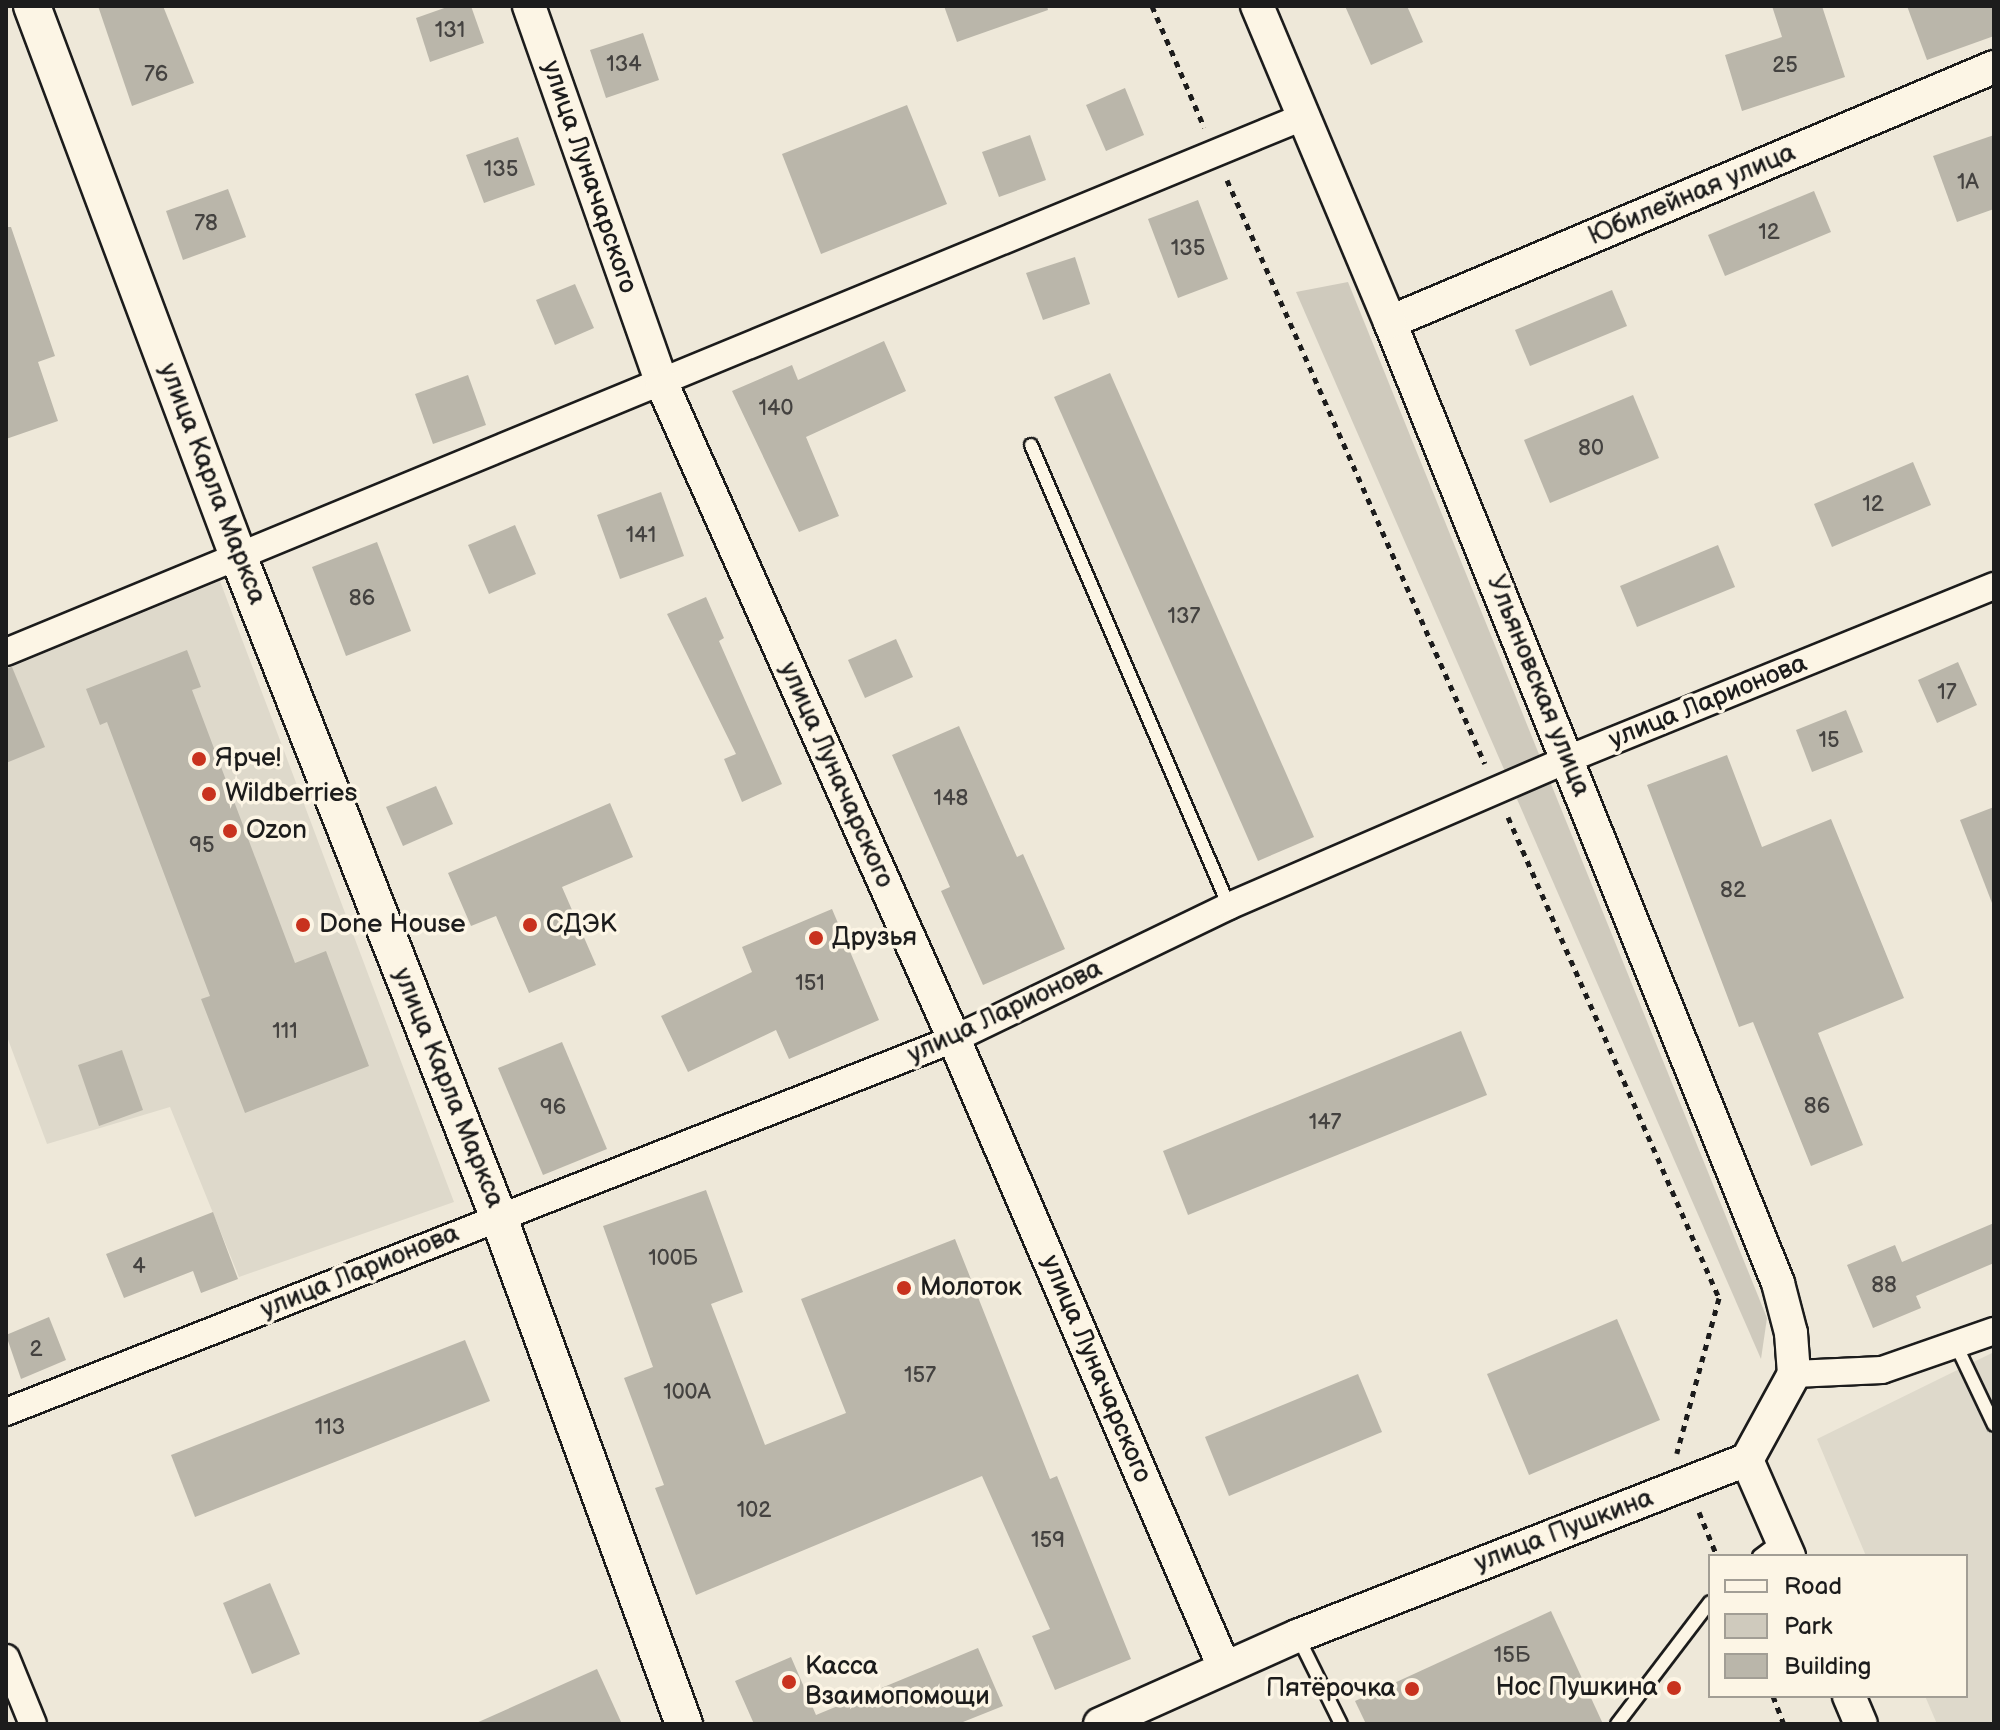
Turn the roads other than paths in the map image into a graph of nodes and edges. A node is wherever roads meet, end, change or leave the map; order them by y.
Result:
1 (32, 6) edge
2 (529, 6) edge
3 (1257, 6) edge
4 (1994, 67) edge
5 (1305, 116) junction
6 (1390, 322) junction
7 (662, 384) junction
8 (1031, 445) dead end
9 (237, 553) junction
10 (1991, 594) edge
11 (6, 652) edge
12 (1568, 759) junction
13 (1229, 906) junction
14 (954, 1039) junction
15 (499, 1218) junction
16 (1994, 1331) edge
17 (1957, 1347) junction
18 (1794, 1374) junction
19 (6, 1412) edge
20 (1994, 1425) edge
21 (1747, 1460) junction
22 (1776, 1550) edge
23 (1708, 1605) edge
24 (1297, 1636) junction
25 (6, 1658) edge
26 (1224, 1667) junction
27 (1850, 1698) edge
28 (33, 1724) edge
29 (684, 1724) edge
30 (1100, 1724) edge
31 (1341, 1724) edge
32 (1617, 1724) edge
33 (1861, 1724) edge

1 - 9 main road, улица Карла Маркса
2 - 7 street, улица Луначарского
3 - 5 street, Ульяновская улица
4 - 6 street, Юбилейная улица
5 - 6 street, Ульяновская улица
5 - 7 street
6 - 12 street, Ульяновская улица
7 - 9 street
7 - 14 street, улица Луначарского
8 - 13 lane
9 - 11 street
9 - 15 main road, улица Карла Маркса
10 - 12 street, улица Ларионова
12 - 13 street, улица Ларионова
12 - 18 street, Ульяновская улица
13 - 14 street, улица Ларионова
14 - 15 street, улица Ларионова
14 - 26 street, улица Луначарского
15 - 19 street, улица Ларионова
15 - 29 main road, улица Карла Маркса
16 - 17 street
17 - 18 street
17 - 20 lane
18 - 21 street
21 - 22 street
21 - 24 street, улица Пушкина
23 - 32 lane
24 - 26 street, улица Пушкина
24 - 31 lane
25 - 28 street
26 - 30 street, улица Пушкина
27 - 33 street

